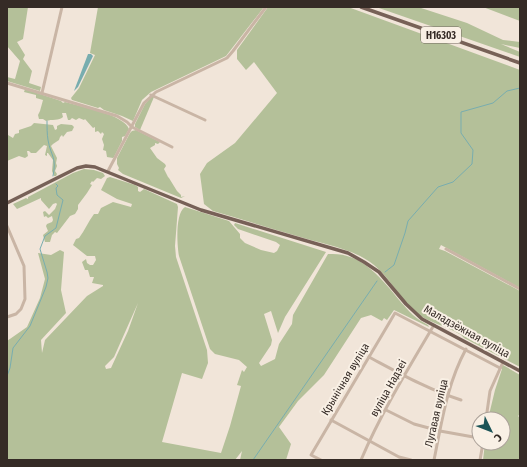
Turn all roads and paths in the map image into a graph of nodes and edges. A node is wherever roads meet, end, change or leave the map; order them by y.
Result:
1 (62, 7) edge
2 (266, 7) edge
3 (362, 7) edge
4 (520, 63) edge
5 (7, 83) edge
6 (42, 93) junction
7 (151, 95) junction
8 (205, 120) dead end
9 (132, 127) junction
10 (172, 147) dead end
11 (108, 171) junction
12 (7, 203) edge
13 (7, 226) edge
14 (446, 249) dead end
15 (520, 289) edge
16 (7, 317) edge
17 (434, 326) junction
18 (430, 331) junction
19 (466, 349) junction
20 (369, 357) junction
21 (503, 362) junction
22 (500, 368) junction
23 (520, 371) edge
24 (404, 376) junction
25 (447, 396) junction
26 (461, 400) dead end
27 (386, 410) junction
28 (487, 411) edge
29 (331, 420) junction
30 (440, 431) junction
31 (471, 437) edge
32 (369, 441) junction
33 (321, 460) edge
34 (361, 460) edge
35 (411, 460) edge
36 (434, 460) edge

1 - 6 street
2 - 7 street
3 - 4 main road, Н16303
5 - 6 street
6 - 9 street
7 - 8 street
7 - 9 street
9 - 10 street
9 - 11 street
11 - 12 main road, Маладзёжная вуліца
11 - 17 main road, Маладзёжная вуліца
13 - 16 street
14 - 15 street
17 - 18 street, вуліца Надзеі
17 - 21 main road, Маладзёжная вуліца
18 - 19 street
18 - 20 street, Крынічная вуліца
18 - 24 street, вуліца Надзеі
19 - 22 street
19 - 25 street, Лугавая вуліца
20 - 24 street
20 - 29 street, Крынічная вуліца
21 - 22 street
21 - 23 main road, Маладзёжная вуліца
22 - 28 street
24 - 25 street
24 - 27 street, вуліца Надзеі
25 - 26 street
25 - 30 street, Лугавая вуліца
27 - 30 street
27 - 32 street, вуліца Надзеі
29 - 32 street
29 - 33 street, Крынічная вуліца
30 - 31 street
30 - 36 street, Лугавая вуліца
32 - 34 street, вуліца Надзеі
32 - 35 street

